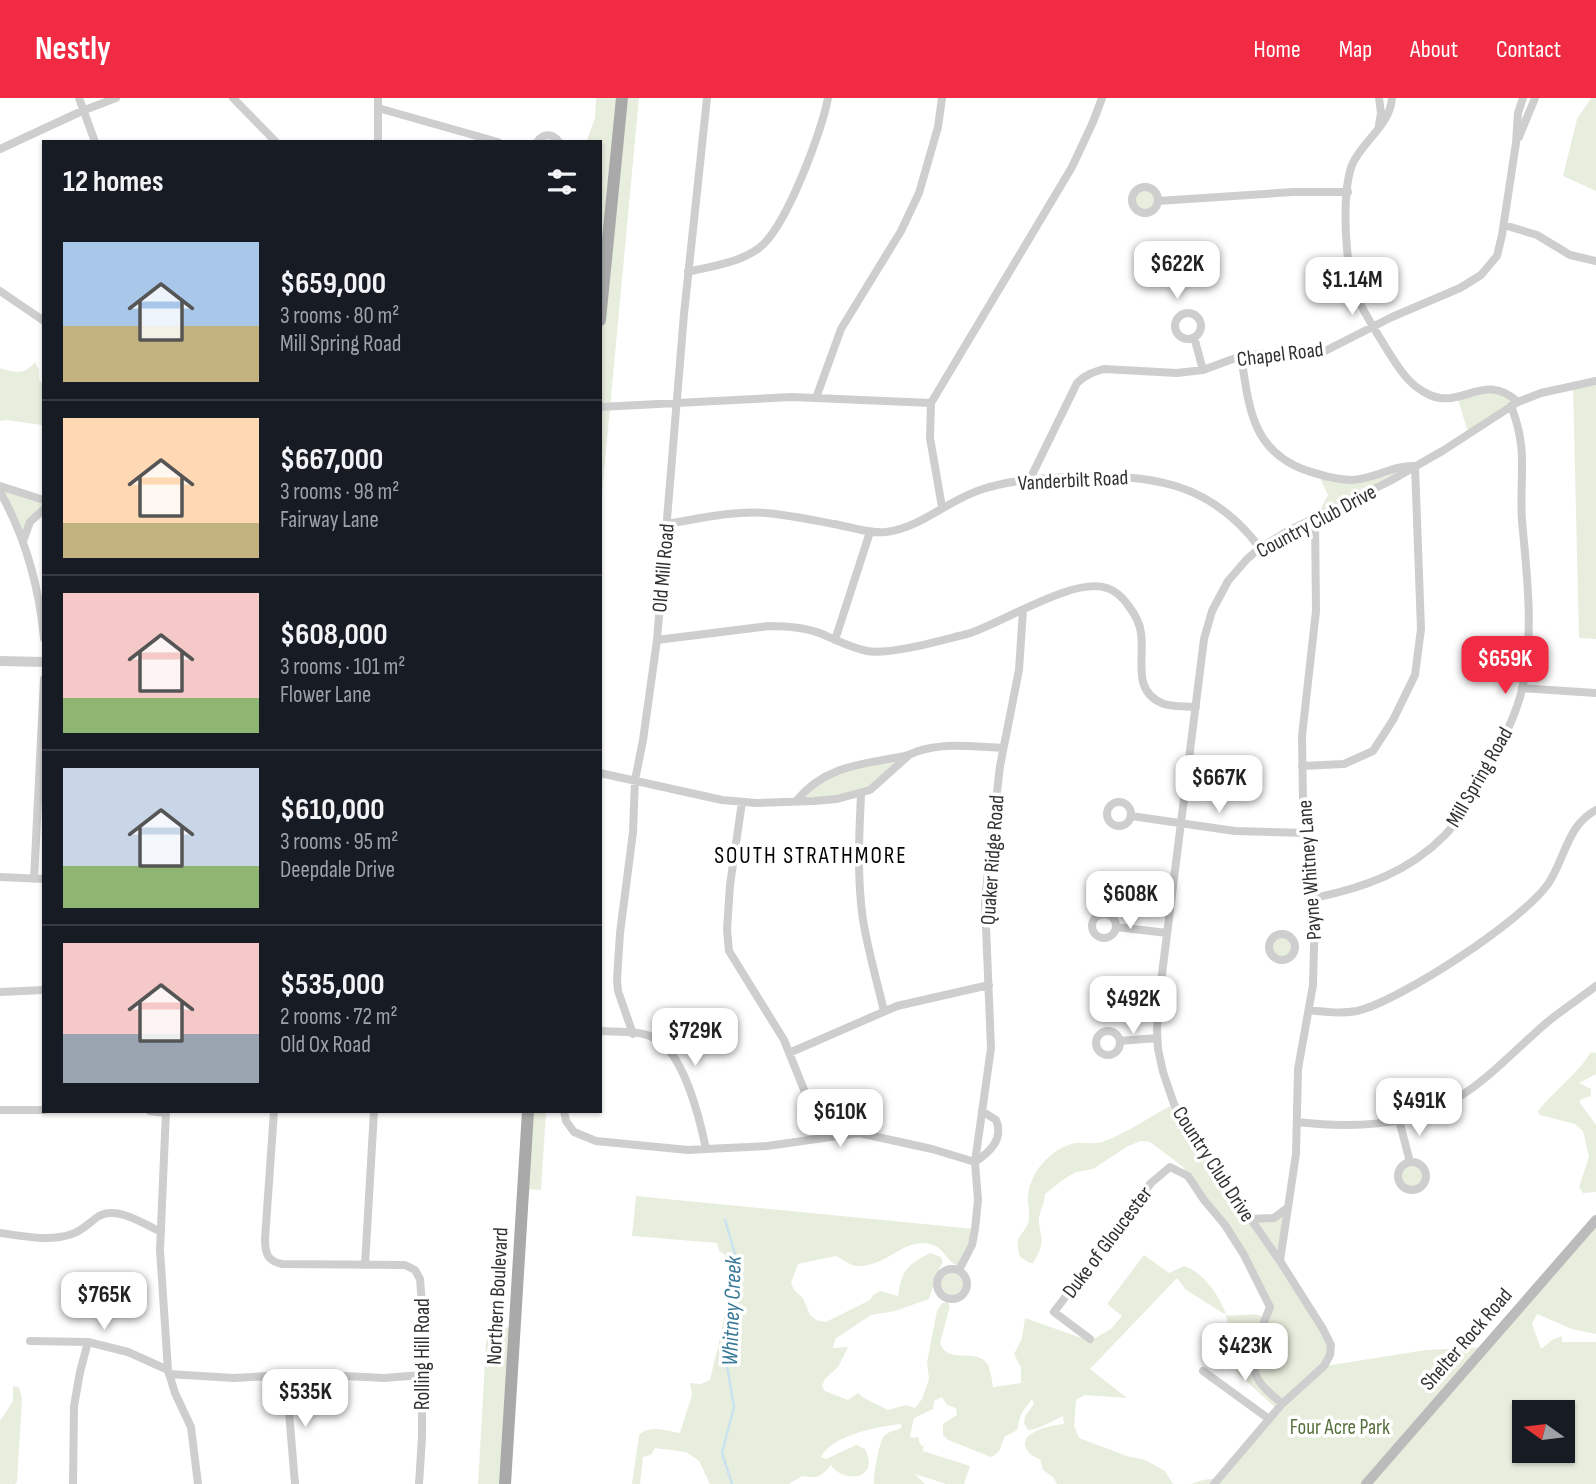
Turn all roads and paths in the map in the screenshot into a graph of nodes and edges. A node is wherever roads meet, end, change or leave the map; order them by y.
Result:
1 (79, 98) edge
2 (116, 98) edge
3 (233, 98) edge
4 (378, 98) edge
5 (622, 98) edge
6 (707, 98) edge
7 (828, 98) edge
8 (942, 98) edge
9 (1102, 98) edge
10 (1378, 98) edge
11 (1392, 98) edge
12 (1523, 98) edge
13 (1535, 98) edge
14 (379, 108) junction
15 (82, 111) junction
16 (1377, 131) junction
17 (94, 140) edge
18 (274, 140) edge
19 (378, 140) edge
20 (491, 140) edge
21 (539, 140) edge
22 (557, 140) edge
23 (1516, 143) junction
24 (0, 149) edge
25 (1348, 192) junction
26 (1158, 201) dead end
27 (1504, 225) junction
28 (1596, 261) edge
29 (688, 272) junction
30 (0, 291) edge
31 (602, 300) edge
32 (42, 320) edge
33 (1374, 327) junction
34 (1194, 337) dead end
35 (1241, 356) junction
36 (1203, 370) junction
37 (1596, 382) edge
38 (816, 398) junction
39 (677, 403) junction
40 (931, 403) junction
41 (1515, 404) junction
42 (602, 407) edge
43 (1415, 466) junction
44 (1030, 479) junction
45 (0, 486) edge
46 (0, 492) edge
47 (42, 499) edge
48 (942, 507) junction
49 (42, 511) edge
50 (1315, 519) junction
51 (666, 524) junction
52 (870, 532) junction
53 (23, 541) junction
54 (1260, 548) junction
55 (1023, 610) junction
56 (42, 626) edge
57 (657, 640) junction
58 (835, 640) junction
59 (0, 660) edge
60 (42, 663) edge
61 (1522, 688) junction
62 (1596, 692) edge
63 (1196, 707) junction
64 (42, 742) edge
65 (1003, 748) junction
66 (908, 755) junction
67 (1303, 766) junction
68 (602, 773) edge
69 (41, 774) edge
70 (635, 780) junction
71 (861, 794) junction
72 (797, 800) junction
73 (741, 802) junction
74 (1596, 810) edge
75 (1131, 816) dead end
76 (1181, 823) junction
77 (1306, 833) junction
78 (0, 877) edge
79 (34, 879) junction
80 (42, 879) edge
81 (1314, 898) junction
82 (1116, 927) dead end
83 (1167, 933) junction
84 (1295, 947) dead end
85 (1315, 949) junction
86 (989, 985) junction
87 (1596, 986) edge
88 (42, 990) edge
89 (0, 992) edge
90 (1309, 1010) junction
91 (884, 1011) junction
92 (602, 1031) edge
93 (634, 1034) junction
94 (1157, 1038) junction
95 (1120, 1041) dead end
96 (789, 1053) junction
97 (0, 1110) edge
98 (42, 1110) edge
99 (982, 1111) junction
100 (166, 1113) edge
101 (274, 1113) edge
102 (374, 1113) edge
103 (528, 1113) edge
104 (564, 1113) edge
105 (1399, 1120) junction
106 (1297, 1122) junction
107 (823, 1137) junction
108 (706, 1149) junction
109 (975, 1162) junction
110 (1410, 1162) dead end
111 (1286, 1209) junction
112 (1250, 1219) junction
113 (1596, 1220) edge
114 (161, 1232) junction
115 (0, 1233) edge
116 (1280, 1261) junction
117 (365, 1265) junction
118 (959, 1270) dead end
119 (1090, 1339) dead end
120 (30, 1341) dead end
121 (88, 1342) junction
122 (1203, 1371) dead end
123 (168, 1372) junction
124 (422, 1375) junction
125 (286, 1376) junction
126 (1282, 1404) junction
127 (1269, 1419) junction
128 (73, 1484) edge
129 (198, 1484) edge
130 (295, 1484) edge
131 (419, 1484) edge
132 (505, 1484) edge
133 (1214, 1484) edge
134 (1366, 1484) edge

1 - 15 street
2 - 15 street
3 - 18 street
4 - 14 street
5 - 31 main road
6 - 29 street, Old Mill Road
7 - 29 street
8 - 38 street
9 - 40 street
10 - 16 street
11 - 16 street
12 - 23 street, Chapel Road
13 - 23 street, Chapel Road
14 - 19 street
14 - 20 street
15 - 17 street
15 - 24 street
16 - 25 street
21 - 22 street
23 - 27 street, Chapel Road
25 - 26 street
25 - 33 street
27 - 28 street
27 - 33 street, Chapel Road
29 - 39 street, Old Mill Road
30 - 32 street
33 - 35 street, Chapel Road
33 - 41 street
34 - 36 street
35 - 36 street, Chapel Road
35 - 43 street
36 - 44 street, Chapel Road
37 - 41 street, Country Club Drive
38 - 39 street
38 - 40 street
39 - 42 street
39 - 51 street, Old Mill Road
40 - 48 street
41 - 43 street, Country Club Drive
41 - 61 street, Mill Spring Road
43 - 50 street, Country Club Drive
43 - 67 street
44 - 48 street, Vanderbilt Road
44 - 54 street, Vanderbilt Road
45 - 47 street
46 - 53 street
48 - 52 street, Vanderbilt Road
49 - 53 street
50 - 54 street, Country Club Drive
50 - 67 street, Payne Whitney Lane
51 - 52 street, Vanderbilt Road
51 - 57 street, Old Mill Road
52 - 58 street
53 - 56 street
54 - 63 street, Country Club Drive
55 - 58 street
55 - 63 street
55 - 65 street, Quaker Ridge Road
57 - 58 street
57 - 70 street, Old Mill Road
59 - 60 street
61 - 62 street
61 - 81 street, Mill Spring Road
63 - 76 street, Country Club Drive
64 - 69 street
65 - 66 street
65 - 86 street, Quaker Ridge Road
66 - 71 street
66 - 72 street
67 - 77 street, Payne Whitney Lane
68 - 70 street
69 - 79 street
70 - 73 street
70 - 93 street, Old Mill Road
71 - 72 street
71 - 91 street
72 - 73 street
73 - 96 street
74 - 90 street
75 - 76 street
76 - 77 street
76 - 83 street, Country Club Drive
77 - 81 street, Payne Whitney Lane
78 - 79 street
79 - 80 street
81 - 85 street, Payne Whitney Lane
82 - 83 street
83 - 94 street, Country Club Drive
84 - 85 street
85 - 90 street, Payne Whitney Lane
86 - 91 street
86 - 99 street, Quaker Ridge Road
87 - 105 street
88 - 89 street
90 - 106 street, Payne Whitney Lane
91 - 96 street
92 - 93 street
93 - 108 street
94 - 95 street
94 - 112 street, Country Club Drive
96 - 107 street
97 - 98 street
99 - 109 street, Quaker Ridge Road
99 - 109 street
100 - 114 street
101 - 117 street, Rolling Hill Road
102 - 117 street
103 - 132 main road, Northern Boulevard
104 - 108 street
105 - 106 street
105 - 110 street
106 - 111 street, Payne Whitney Lane
107 - 108 street
107 - 109 street
109 - 118 street, Quaker Ridge Road
111 - 112 street
111 - 116 street, Payne Whitney Lane
112 - 116 street, Country Club Drive
113 - 134 main road, Shelter Rock Road
114 - 115 street
114 - 123 street
116 - 126 street, Country Club Drive
117 - 124 street, Rolling Hill Road
119 - 126 street, Duke of Gloucester
120 - 121 street
121 - 123 street
121 - 128 street
122 - 127 street
123 - 125 street
123 - 129 street
124 - 125 street
124 - 131 street, Rolling Hill Road
125 - 130 street
126 - 127 street
127 - 133 street

